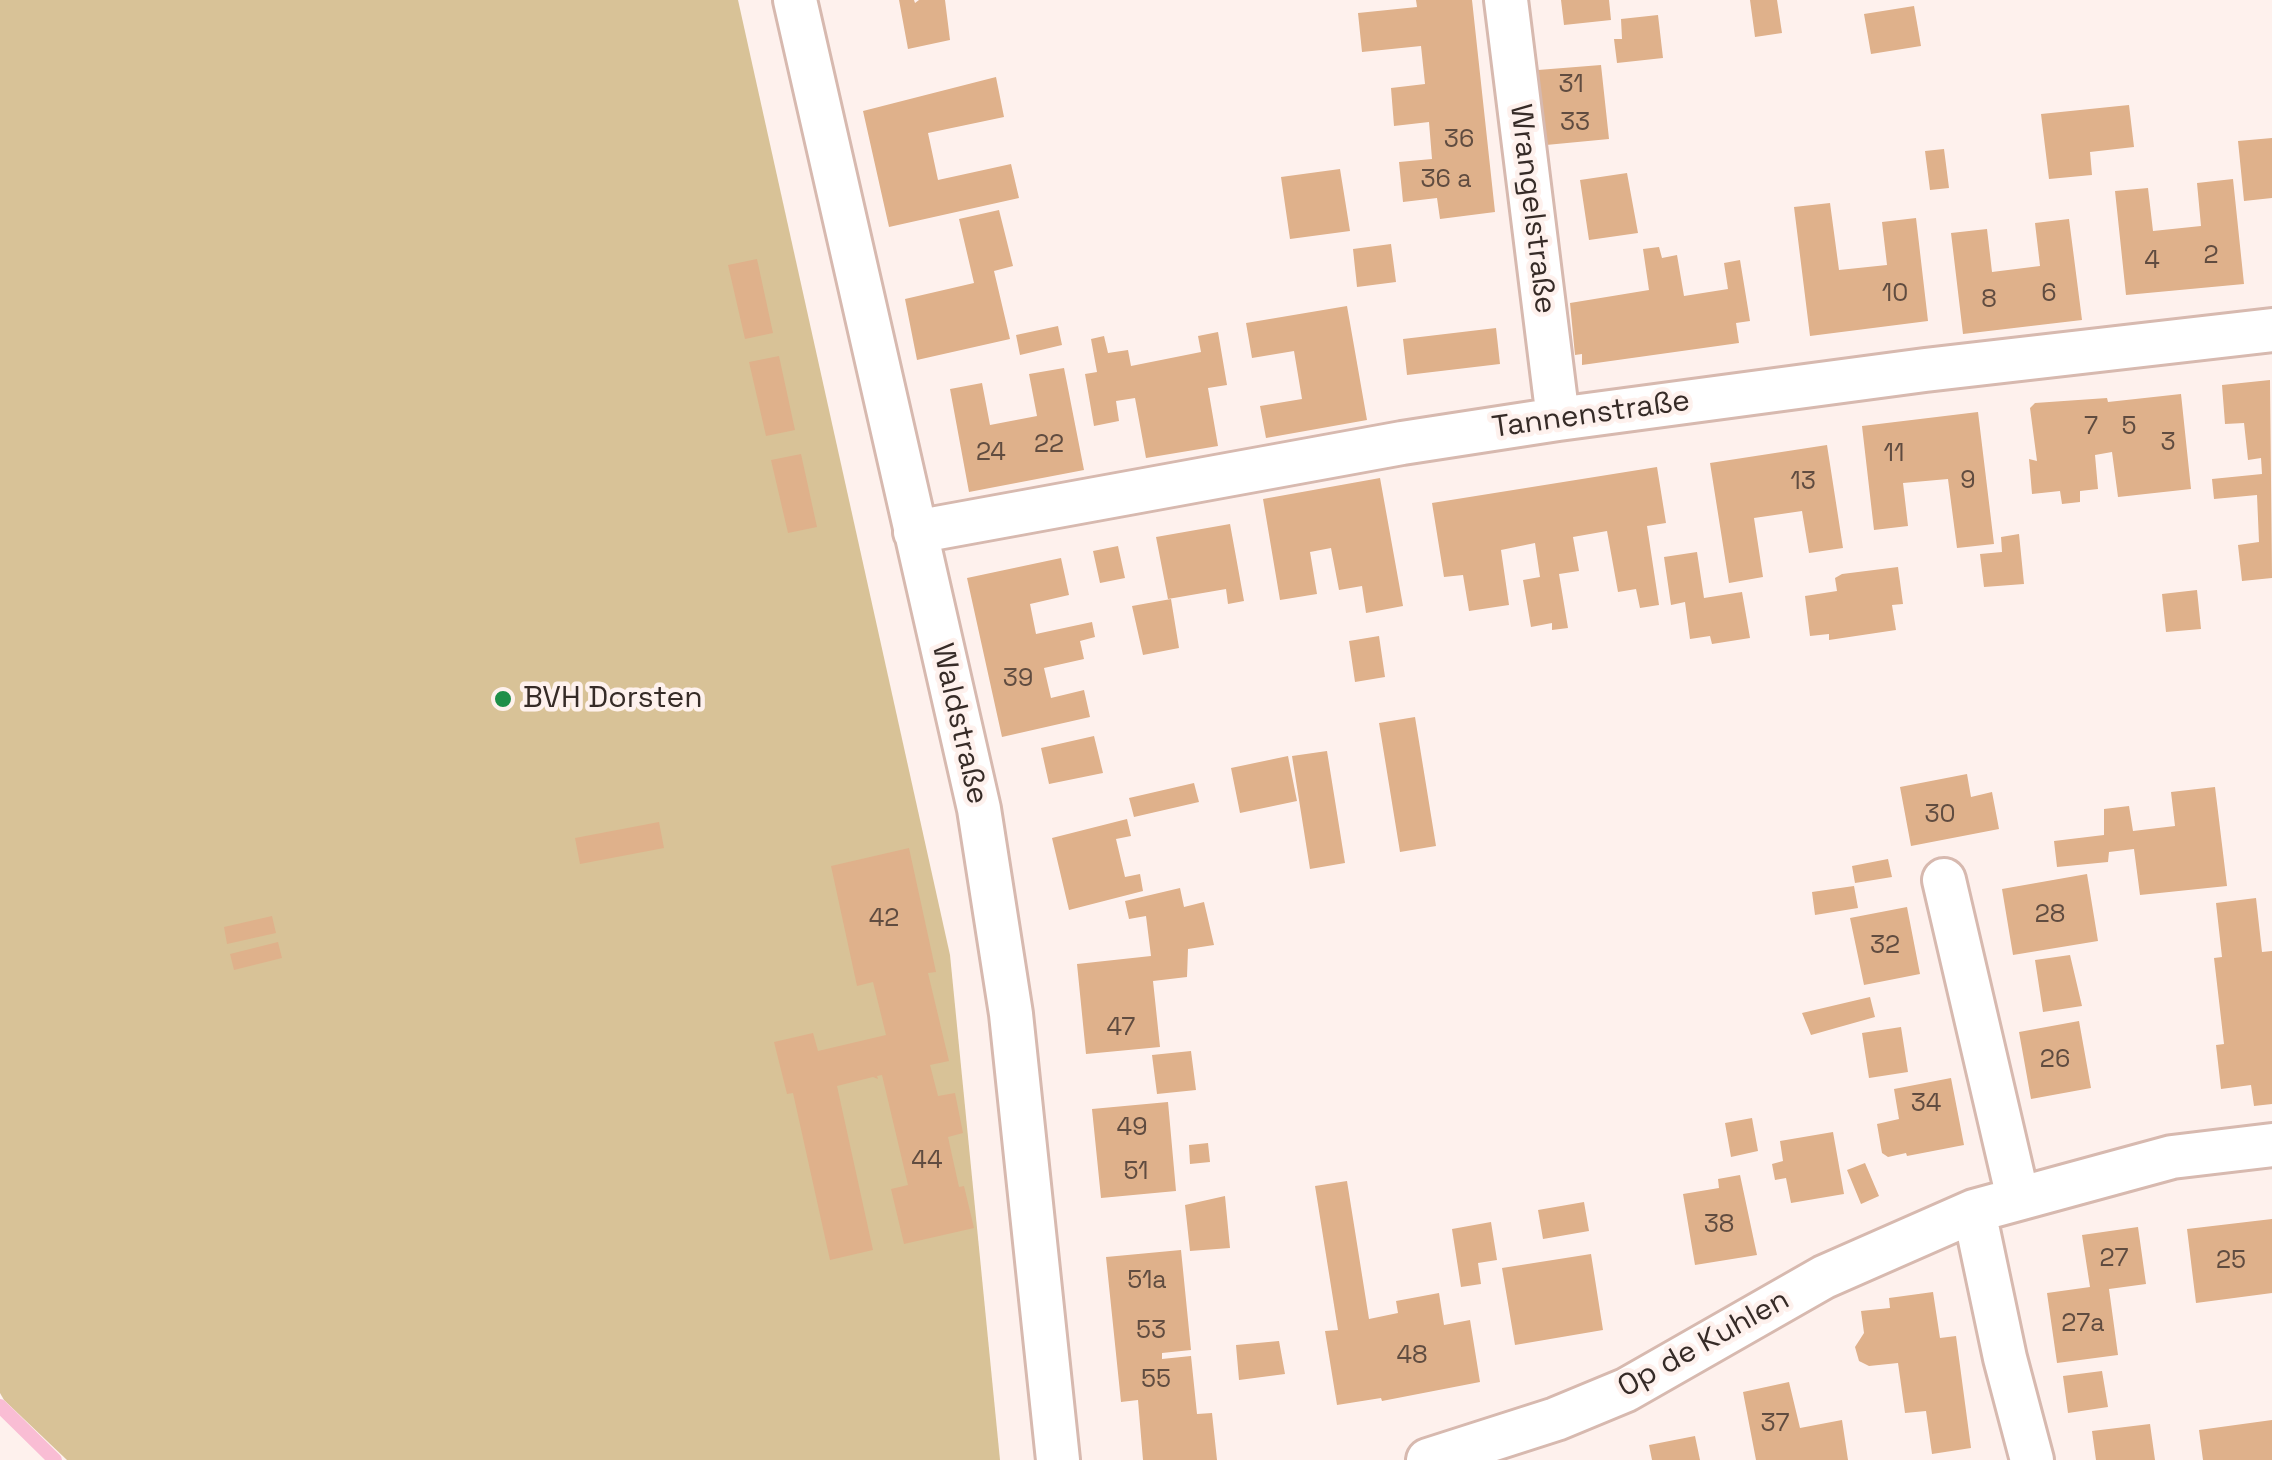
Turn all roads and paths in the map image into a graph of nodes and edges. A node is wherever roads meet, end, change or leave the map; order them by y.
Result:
1 (795, 0) edge
2 (1506, 0) edge
3 (2272, 330) edge
4 (1558, 419) junction
5 (915, 532) junction
6 (1944, 880) dead end
7 (2272, 1145) edge
8 (2018, 1198) junction
9 (1974, 1212) junction
10 (1058, 1460) edge
11 (1428, 1460) edge
12 (2032, 1460) edge

1 - 5 street, Waldstraße
2 - 4 street, Wrangelstraße
3 - 4 street, Tannenstraße
4 - 5 street, Tannenstraße
5 - 10 street, Waldstraße
6 - 8 street
7 - 8 street, Op de Kuhlen
8 - 9 street, Op de Kuhlen
9 - 11 street, Op de Kuhlen
9 - 12 street

